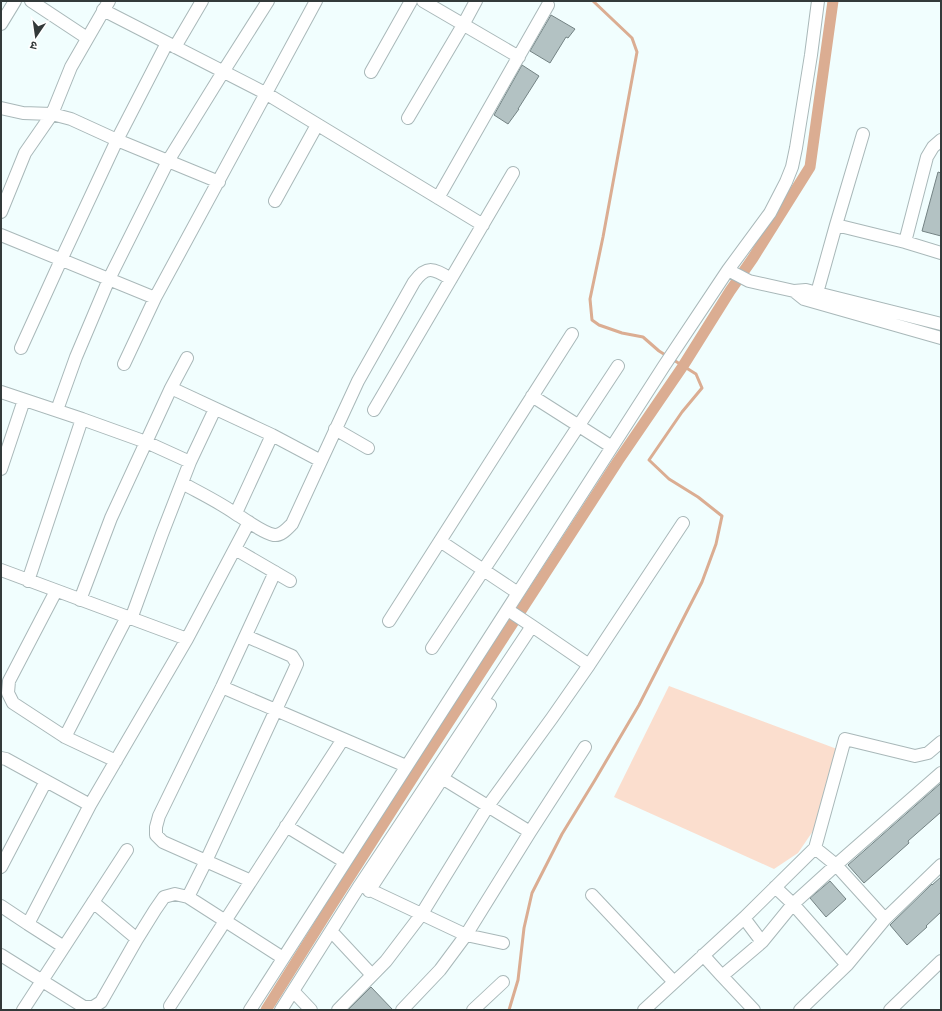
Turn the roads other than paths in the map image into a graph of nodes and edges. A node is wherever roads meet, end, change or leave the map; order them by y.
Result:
1 (15, 1) edge
2 (31, 1) edge
3 (202, 1) edge
4 (316, 1) edge
5 (411, 1) edge
6 (423, 1) edge
7 (476, 1) edge
8 (818, 1) edge
9 (264, 2) edge
10 (548, 5) dead end
11 (106, 6) edge
12 (1, 24) edge
13 (464, 24) junction
14 (87, 38) junction
15 (171, 45) junction
16 (519, 57) junction
17 (222, 72) junction
18 (371, 72) dead end
19 (266, 94) junction
20 (1, 108) edge
21 (52, 114) junction
22 (408, 118) dead end
23 (317, 125) junction
24 (863, 134) dead end
25 (117, 140) junction
26 (941, 140) edge
27 (168, 161) junction
28 (513, 173) dead end
29 (219, 182) junction
30 (438, 198) junction
31 (275, 201) dead end
32 (1, 212) edge
33 (483, 225) junction
34 (836, 225) junction
35 (1, 235) edge
36 (905, 242) junction
37 (941, 253) edge
38 (61, 260) junction
39 (731, 272) junction
40 (109, 279) junction
41 (451, 279) junction
42 (794, 291) junction
43 (817, 293) junction
44 (155, 298) junction
45 (941, 324) edge
46 (572, 334) dead end
47 (941, 338) edge
48 (21, 348) dead end
49 (186, 358) dead end
50 (124, 364) dead end
51 (618, 366) dead end
52 (171, 388) junction
53 (1, 392) edge
54 (532, 396) junction
55 (24, 400) junction
56 (215, 409) junction
57 (57, 410) junction
58 (374, 410) dead end
59 (82, 419) junction
60 (578, 426) junction
61 (335, 429) junction
62 (272, 435) junction
63 (146, 442) junction
64 (612, 447) junction
65 (368, 448) dead end
66 (321, 461) junction
67 (190, 462) junction
68 (1, 469) edge
69 (182, 483) junction
70 (236, 513) junction
71 (249, 522) junction
72 (683, 523) dead end
73 (440, 541) junction
74 (235, 549) junction
75 (1, 570) edge
76 (483, 570) junction
77 (275, 572) junction
78 (28, 581) junction
79 (290, 581) dead end
80 (56, 591) junction
81 (518, 593) junction
82 (80, 600) junction
83 (511, 612) junction
84 (129, 618) junction
85 (389, 621) dead end
86 (529, 624) junction
87 (246, 636) junction
88 (186, 639) junction
89 (432, 648) dead end
90 (589, 665) junction
91 (222, 687) junction
92 (490, 705) dead end
93 (276, 710) junction
94 (65, 737) junction
95 (343, 739) junction
96 (941, 742) edge
97 (585, 747) dead end
98 (1, 758) edge
99 (116, 761) junction
100 (406, 766) junction
101 (941, 773) edge
102 (442, 778) junction
103 (46, 781) junction
104 (90, 805) junction
105 (488, 806) junction
106 (286, 826) junction
107 (530, 832) junction
108 (814, 848) junction
109 (127, 850) dead end
110 (206, 861) junction
111 (344, 862) junction
112 (836, 865) junction
113 (941, 865) edge
114 (1, 867) edge
115 (250, 881) junction
116 (775, 887) junction
117 (365, 888) junction
118 (592, 895) dead end
119 (188, 897) junction
120 (92, 902) junction
121 (793, 904) junction
122 (1, 906) edge
123 (421, 915) junction
124 (744, 918) junction
125 (885, 919) junction
126 (225, 920) junction
127 (28, 924) junction
128 (330, 931) junction
129 (466, 935) junction
130 (137, 939) junction
131 (762, 942) junction
132 (503, 943) dead end
133 (64, 947) junction
134 (1, 955) edge
135 (703, 955) junction
136 (283, 958) junction
137 (941, 962) edge
138 (847, 964) junction
139 (372, 974) junction
140 (722, 976) junction
141 (42, 980) junction
142 (503, 982) dead end
143 (674, 982) junction
144 (293, 991) junction
145 (170, 1006) dead end
146 (896, 1008) edge
147 (23, 1010) edge
148 (250, 1010) edge
149 (281, 1010) edge
150 (311, 1010) edge
151 (338, 1010) edge
152 (402, 1010) edge
153 (474, 1010) edge
154 (644, 1010) edge
155 (754, 1010) edge
156 (800, 1010) edge

1 - 12 street
2 - 14 street
3 - 15 street
4 - 19 street
5 - 18 street
6 - 13 street
7 - 13 street
8 - 39 street
9 - 17 street
10 - 16 street
11 - 14 street
11 - 15 street
13 - 16 street
13 - 22 street
14 - 21 street
15 - 17 street
15 - 25 street
16 - 30 street
17 - 19 street
17 - 27 street
19 - 23 street
19 - 29 street
20 - 21 street
21 - 25 street
21 - 32 street
23 - 30 street
23 - 31 street
24 - 34 street
25 - 27 street
25 - 38 street
26 - 36 street
27 - 29 street
27 - 40 street
28 - 33 street
29 - 44 street
30 - 33 street
33 - 41 street
34 - 36 street
34 - 43 street
35 - 38 street
36 - 37 street
38 - 40 street
38 - 48 street
39 - 42 street
39 - 64 street
40 - 44 street
40 - 57 street
41 - 58 street
41 - 61 street
42 - 43 street
42 - 47 street
43 - 45 street
44 - 50 street
46 - 54 street
49 - 52 street
51 - 60 street
52 - 56 street
52 - 63 street
53 - 55 street
54 - 60 street
54 - 73 street
55 - 57 street
55 - 68 street
56 - 62 street
56 - 67 street
57 - 59 street
59 - 63 street
59 - 78 street
60 - 64 street
60 - 76 street
61 - 65 street
61 - 66 street
62 - 66 street
62 - 70 street
63 - 67 street
63 - 82 street
64 - 81 street
66 - 71 street
67 - 69 street
69 - 70 street
69 - 84 street
70 - 71 street
71 - 74 street
72 - 90 street
73 - 76 street
73 - 85 street
74 - 77 street
74 - 88 street
75 - 78 street
76 - 81 street
76 - 89 street
77 - 79 street
77 - 87 street
78 - 80 street
80 - 82 street
80 - 94 street
81 - 83 street
82 - 84 street
83 - 86 street
83 - 100 street
84 - 88 street
84 - 94 street
86 - 90 street
86 - 117 street
87 - 91 street
87 - 93 street
88 - 99 street
90 - 105 street
91 - 93 street
91 - 110 street
92 - 102 street
93 - 95 street
93 - 110 street
94 - 99 street
95 - 100 street
95 - 106 street
96 - 108 street
97 - 107 street
98 - 103 street
99 - 104 street
100 - 111 street
101 - 112 street
102 - 105 street
102 - 117 street
103 - 104 street
103 - 114 street
104 - 127 street
105 - 107 street
105 - 123 street
106 - 111 street
106 - 115 street
107 - 129 street
108 - 112 street
108 - 116 street
109 - 120 street
110 - 115 street
110 - 119 street
111 - 136 street
112 - 121 street
112 - 125 street
113 - 125 street
115 - 126 street
116 - 121 street
116 - 124 street
117 - 123 street
117 - 128 street
118 - 143 street
119 - 126 street
119 - 130 street
120 - 130 street
120 - 133 street
121 - 131 street
121 - 138 street
122 - 127 street
123 - 129 street
123 - 139 street
124 - 131 street
124 - 135 street
125 - 138 street
126 - 136 street
126 - 145 street
127 - 133 street
128 - 139 street
128 - 144 street
129 - 132 street
129 - 152 street
130 - 141 street
131 - 140 street
133 - 141 street
134 - 141 street
135 - 140 street
135 - 143 street
136 - 148 street
137 - 146 street
138 - 156 street
139 - 151 street
140 - 155 street
141 - 147 street
142 - 153 street
143 - 154 street
144 - 149 street
144 - 150 street

